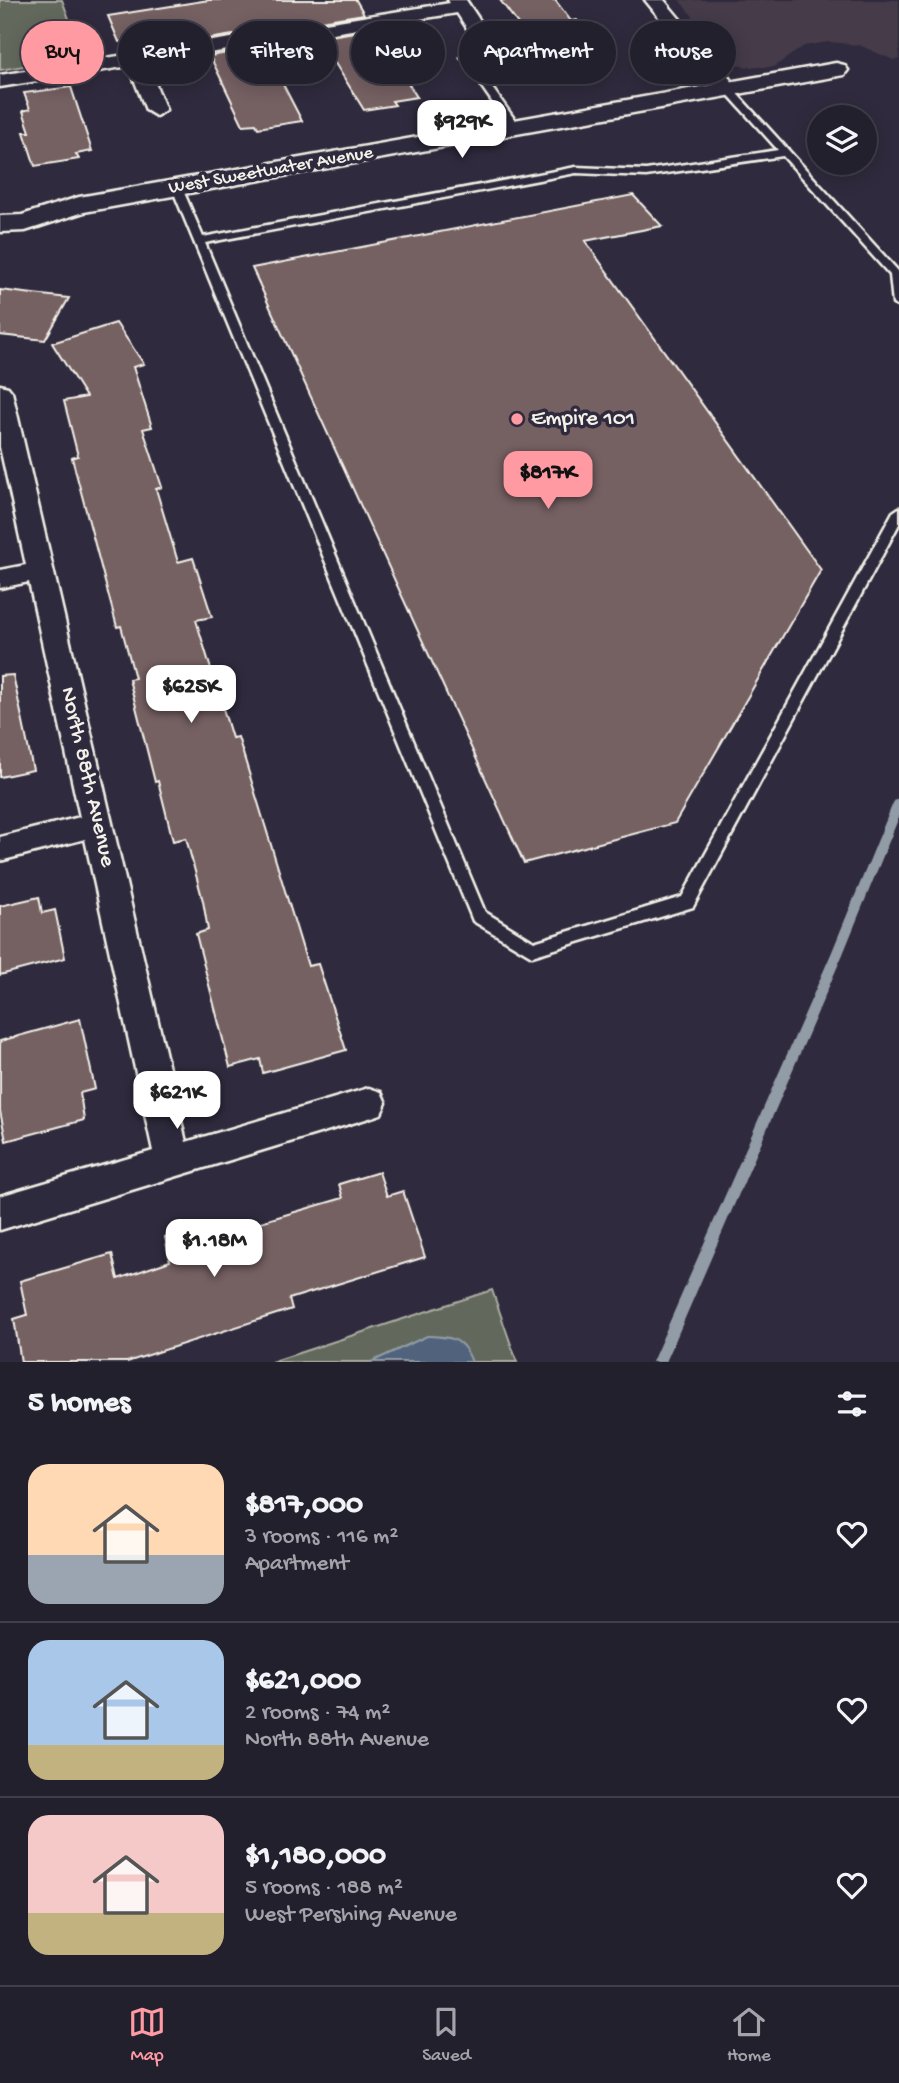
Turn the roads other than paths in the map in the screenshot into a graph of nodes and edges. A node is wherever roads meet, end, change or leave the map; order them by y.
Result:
1 (654, 0) edge
2 (460, 4) edge
3 (471, 21) edge
4 (213, 47) edge
5 (118, 63) edge
6 (836, 70) dead end
7 (0, 81) edge
8 (146, 84) edge
9 (487, 87) dead end
10 (728, 89) junction
11 (156, 110) dead end
12 (515, 127) junction
13 (786, 152) junction
14 (177, 188) junction
15 (79, 205) junction
16 (0, 213) edge
17 (0, 224) edge
18 (199, 241) junction
19 (899, 304) edge
20 (0, 392) edge
21 (899, 512) edge
22 (40, 570) junction
23 (0, 579) edge
24 (98, 824) junction
25 (0, 849) edge
26 (369, 1103) dead end
27 (173, 1161) junction
28 (0, 1213) edge

1 - 10 street
2 - 3 street
2 - 4 street
5 - 7 street
6 - 10 street, West Sweetwater Avenue
8 - 11 street
9 - 12 lane
10 - 12 street, West Sweetwater Avenue
10 - 13 lane
12 - 14 street, West Sweetwater Avenue
13 - 18 lane
13 - 19 lane
14 - 15 street, West Sweetwater Avenue
14 - 18 lane
15 - 16 street, West Sweetwater Avenue
15 - 17 street, West Sweetwater Avenue
18 - 21 lane
20 - 22 street, North 88th Avenue
22 - 23 street
22 - 24 street, North 88th Avenue
24 - 25 street
24 - 27 street, North 88th Avenue
26 - 27 street
27 - 28 street

